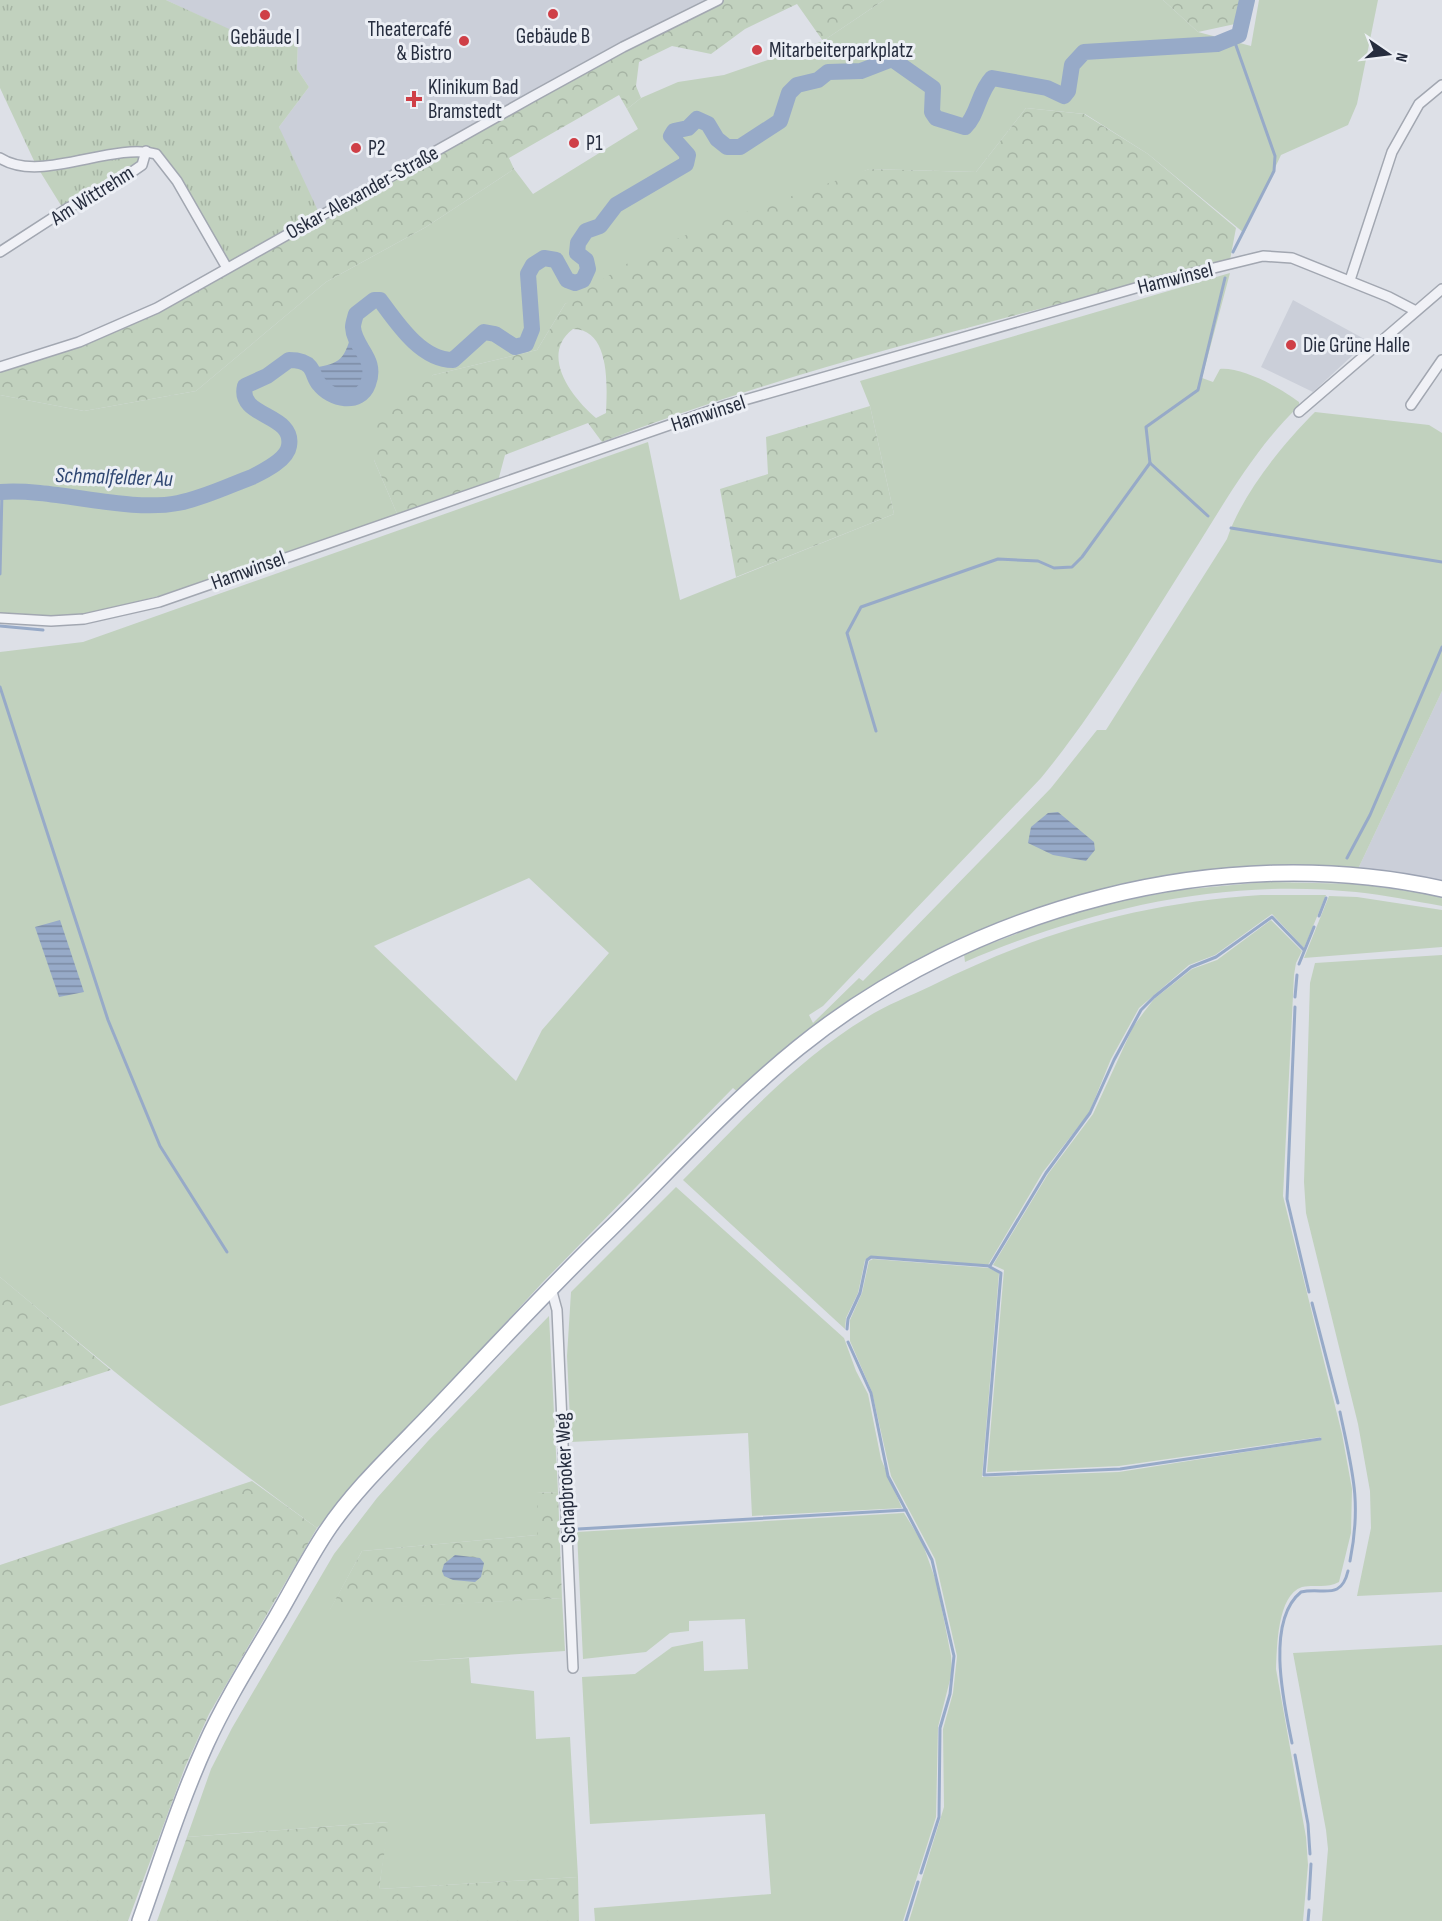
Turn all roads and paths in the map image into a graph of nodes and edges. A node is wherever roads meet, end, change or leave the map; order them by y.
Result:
1 (718, 0) edge
2 (1442, 85) edge
3 (146, 151) junction
4 (0, 158) edge
5 (0, 252) edge
6 (227, 268) junction
7 (1350, 280) junction
8 (1442, 290) edge
9 (1416, 311) junction
10 (1442, 360) edge
11 (0, 367) edge
12 (1411, 405) dead end
13 (1299, 412) dead end
14 (0, 618) edge
15 (1442, 889) edge
16 (550, 1288) junction
17 (573, 1668) dead end
18 (140, 1921) edge

1 - 6 street, Oskar-Alexander-Straße
2 - 7 street
3 - 4 street
3 - 5 street, Am Wittrehm
3 - 6 street, Am Wittrehm
6 - 11 street, Oskar-Alexander-Straße
7 - 9 street, Hamwinsel
7 - 14 street, Hamwinsel
8 - 9 street
9 - 13 street
10 - 12 street
15 - 16 main road
16 - 17 street, Schapbrooker Weg
16 - 18 main road

